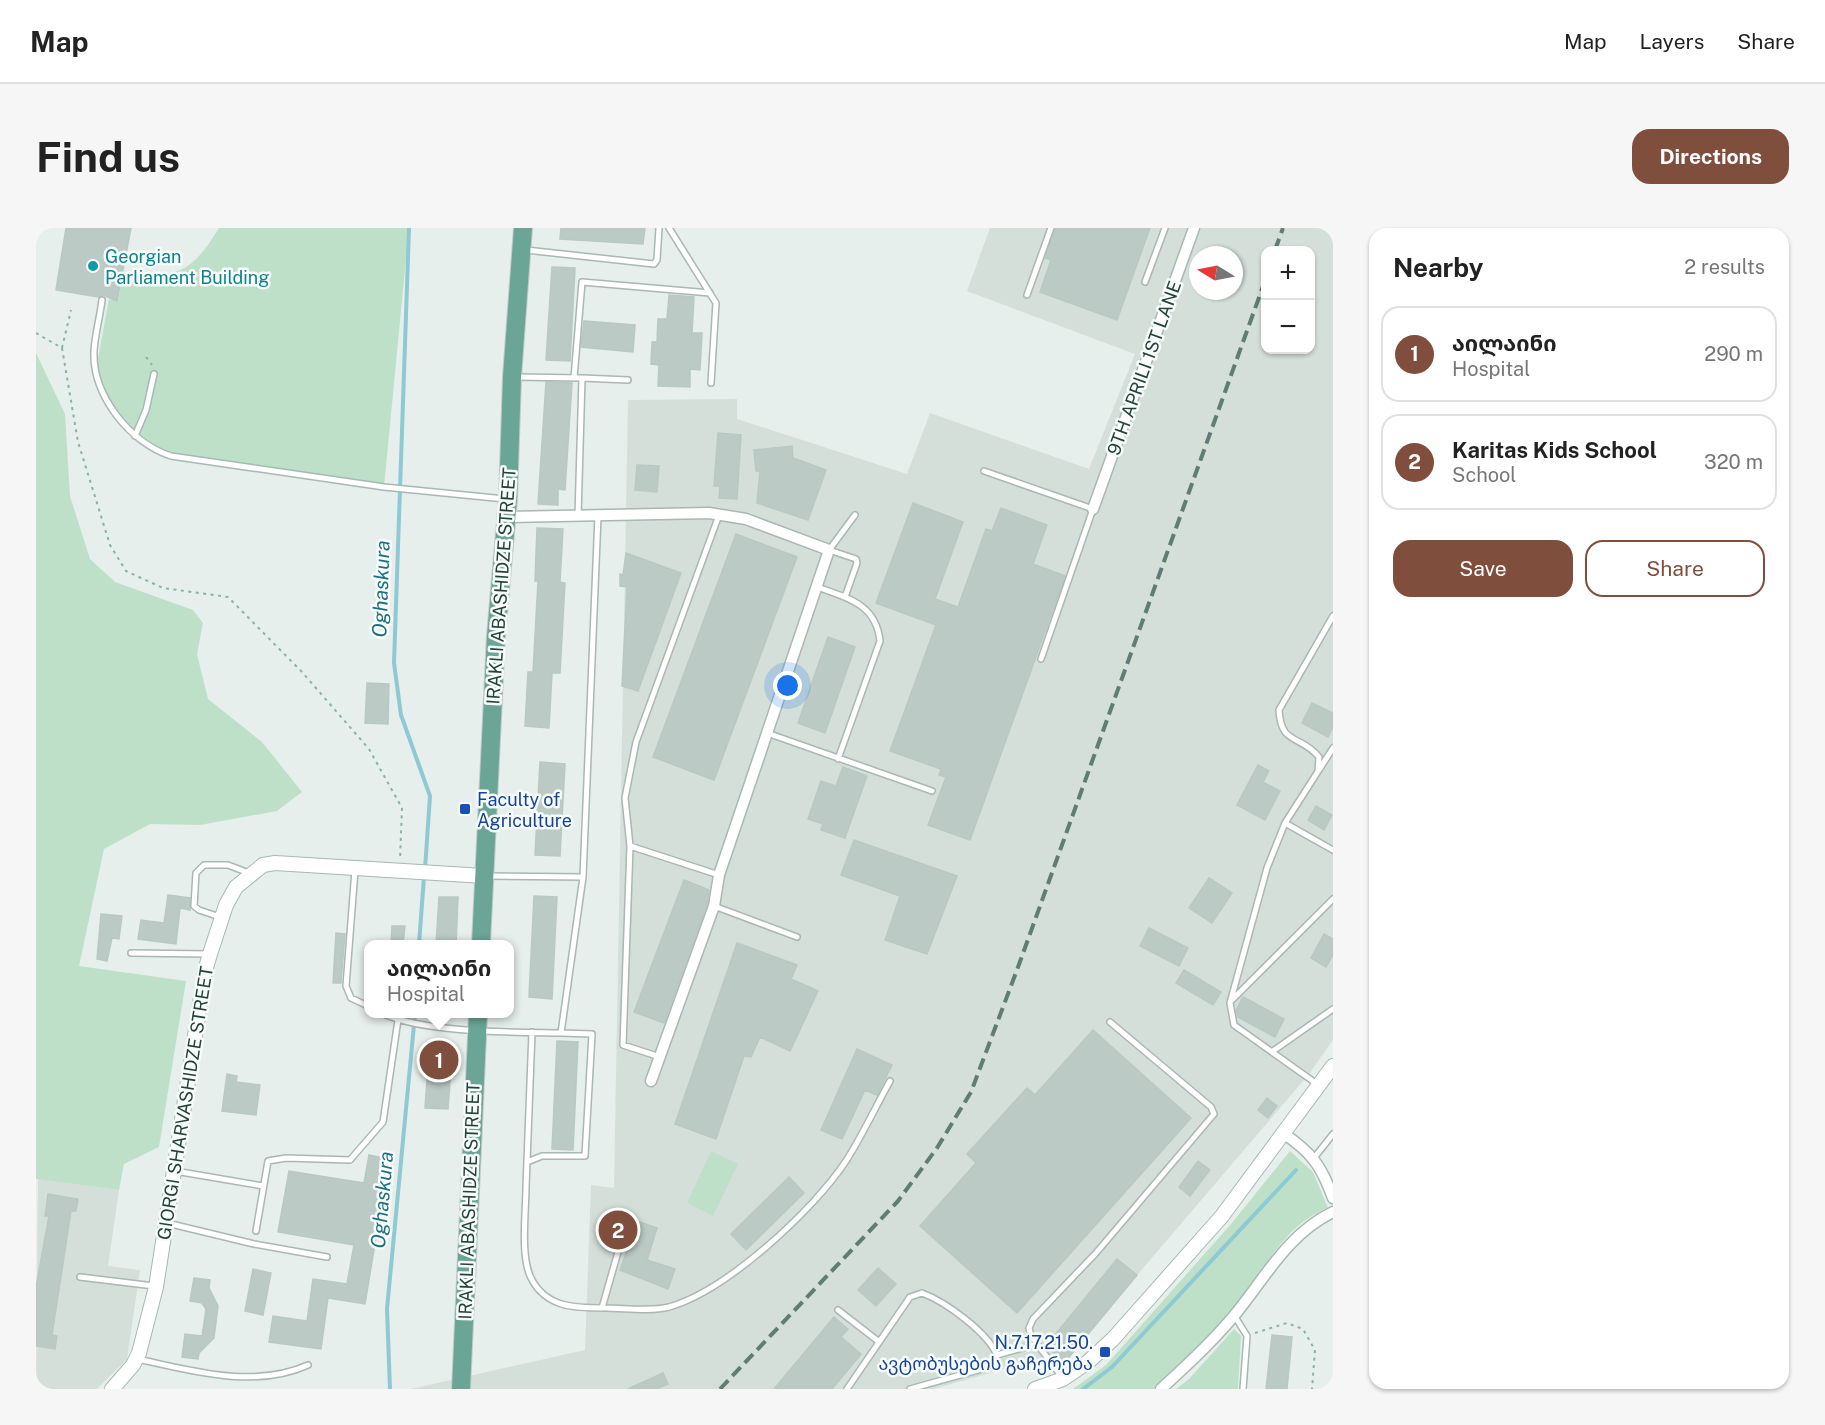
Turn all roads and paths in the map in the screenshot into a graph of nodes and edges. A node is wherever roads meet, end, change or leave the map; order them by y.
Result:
1 (523, 228) edge
2 (659, 228) edge
3 (669, 228) edge
4 (1051, 228) edge
5 (1164, 228) edge
6 (1194, 228) edge
7 (521, 249) junction
8 (1145, 282) dead end
9 (710, 293) junction
10 (1027, 295) dead end
11 (102, 300) dead end
12 (71, 310) dead end
13 (36, 333) edge
14 (62, 348) junction
15 (153, 374) dead end
16 (512, 377) junction
17 (574, 378) junction
18 (582, 378) junction
19 (628, 380) dead end
20 (711, 383) dead end
21 (135, 436) junction
22 (984, 471) dead end
23 (507, 508) junction
24 (1094, 508) junction
25 (719, 515) junction
26 (855, 515) dead end
27 (578, 516) junction
28 (598, 516) junction
29 (830, 550) junction
30 (817, 587) junction
31 (845, 597) junction
32 (1333, 616) edge
33 (1041, 659) dead end
34 (768, 734) junction
35 (1333, 748) edge
36 (838, 759) junction
37 (1318, 773) junction
38 (932, 791) dead end
39 (1285, 824) junction
40 (630, 846) junction
41 (1333, 850) edge
42 (356, 867) junction
43 (404, 871) junction
44 (251, 874) junction
45 (719, 875) junction
46 (484, 876) junction
47 (583, 877) junction
48 (1333, 900) edge
49 (714, 906) junction
50 (222, 918) junction
51 (797, 936) dead end
52 (481, 940) edge
53 (131, 953) dead end
54 (210, 954) junction
55 (1230, 1003) junction
56 (364, 1004) edge
57 (1333, 1010) edge
58 (393, 1018) edge
59 (398, 1020) junction
60 (477, 1022) edge
61 (1110, 1022) dead end
62 (532, 1032) junction
63 (561, 1033) junction
64 (1273, 1051) junction
65 (660, 1057) junction
66 (1333, 1066) edge
67 (651, 1081) dead end
68 (890, 1081) dead end
69 (1318, 1085) junction
70 (1283, 1133) junction
71 (1333, 1134) edge
72 (1314, 1158) junction
73 (527, 1162) junction
74 (175, 1172) junction
75 (264, 1186) junction
76 (1333, 1198) edge
77 (1333, 1212) edge
78 (166, 1223) junction
79 (256, 1231) dead end
80 (618, 1252) dead end
81 (327, 1257) dead end
82 (80, 1277) dead end
83 (156, 1287) junction
84 (602, 1308) junction
85 (838, 1310) dead end
86 (1234, 1315) junction
87 (1247, 1336) junction
88 (878, 1341) junction
89 (1037, 1344) junction
90 (997, 1355) junction
91 (136, 1358) junction
92 (308, 1365) dead end
93 (1063, 1379) junction
94 (112, 1389) edge
95 (461, 1389) edge
96 (847, 1389) edge
97 (910, 1389) edge
98 (1035, 1389) edge
99 (1161, 1389) edge
100 (1243, 1389) edge
101 (1312, 1389) edge

1 - 7 main road, IRAKLI ABASHIDZE STREET
2 - 7 lane
3 - 9 lane
4 - 10 lane
5 - 8 lane
6 - 24 street, 9TH APRILI 1ST LANE
7 - 16 main road, IRAKLI ABASHIDZE STREET
9 - 17 lane
9 - 20 lane
11 - 21 lane
12 - 14 path
13 - 14 path
14 - 43 path
15 - 21 lane
16 - 17 lane
16 - 23 main road, IRAKLI ABASHIDZE STREET
17 - 18 lane
18 - 19 lane
18 - 27 lane
21 - 23 lane
22 - 24 lane
23 - 27 street
23 - 46 main road, IRAKLI ABASHIDZE STREET
24 - 33 lane
25 - 28 street
25 - 29 street
25 - 40 lane
26 - 29 lane
27 - 28 street
28 - 47 lane
29 - 30 street
29 - 31 lane
30 - 31 lane
30 - 34 street
31 - 36 lane
32 - 37 lane
34 - 36 lane
34 - 45 street
35 - 37 lane
36 - 38 lane
37 - 39 lane
39 - 41 lane
39 - 55 lane
40 - 45 lane
40 - 65 lane
42 - 43 street, GIORGI SHARVASHIDZE STREET
42 - 44 street, GIORGI SHARVASHIDZE STREET
42 - 56 lane
43 - 46 street, GIORGI SHARVASHIDZE STREET
44 - 50 street, GIORGI SHARVASHIDZE STREET
44 - 50 lane
45 - 49 street
46 - 47 lane
46 - 52 main road, IRAKLI ABASHIDZE STREET
47 - 63 lane
48 - 55 lane
49 - 51 lane
49 - 65 street
50 - 54 street, GIORGI SHARVASHIDZE STREET
53 - 54 lane
54 - 74 street, GIORGI SHARVASHIDZE STREET
55 - 64 lane
57 - 64 lane
58 - 59 lane
59 - 60 lane
59 - 75 lane
60 - 62 lane
60 - 95 main road, IRAKLI ABASHIDZE STREET
61 - 89 lane
62 - 63 lane
62 - 73 lane
63 - 73 lane
64 - 69 lane
65 - 67 street
66 - 69 street
68 - 84 lane
69 - 70 street
70 - 72 street
70 - 93 street
71 - 72 lane
72 - 76 street
73 - 84 lane
74 - 75 lane
74 - 78 street, GIORGI SHARVASHIDZE STREET
75 - 79 lane
77 - 86 street
78 - 81 lane
78 - 83 street, GIORGI SHARVASHIDZE STREET
80 - 84 lane
82 - 83 lane
83 - 91 street, GIORGI SHARVASHIDZE STREET
85 - 88 lane
86 - 87 lane
86 - 99 street
87 - 100 lane
87 - 101 path
88 - 90 lane
88 - 96 lane
89 - 90 lane
89 - 93 lane
90 - 97 lane
91 - 92 lane
91 - 94 street, GIORGI SHARVASHIDZE STREET
93 - 98 street

